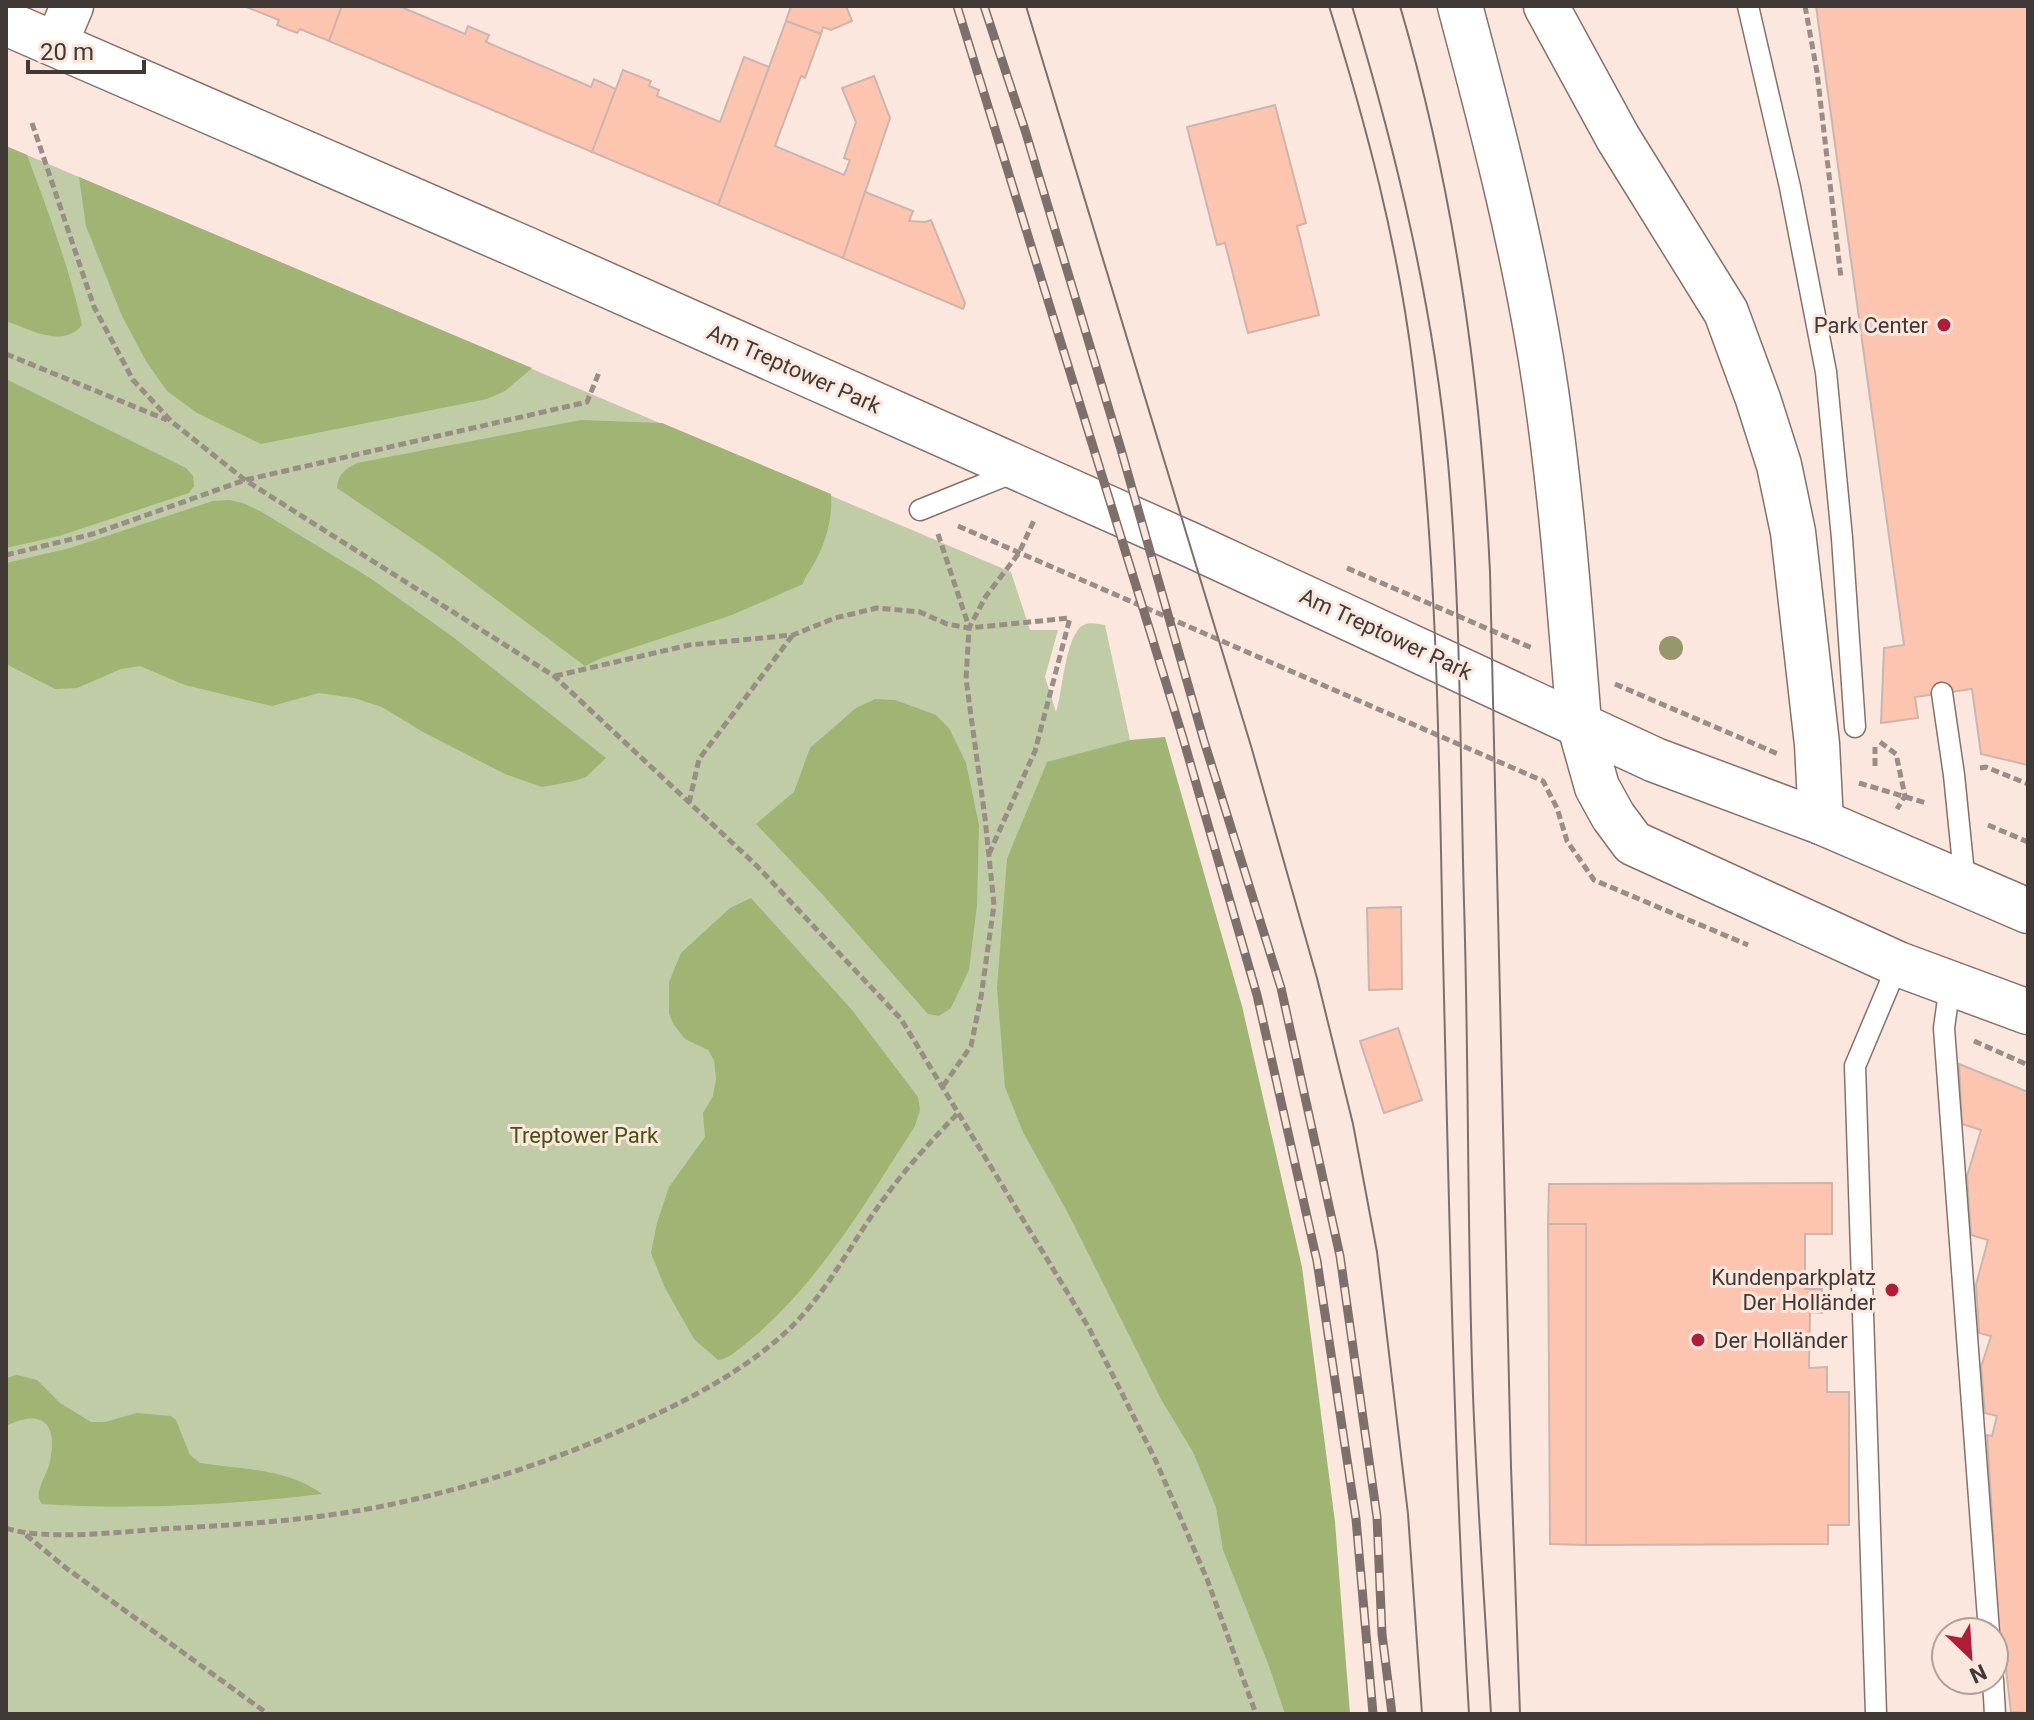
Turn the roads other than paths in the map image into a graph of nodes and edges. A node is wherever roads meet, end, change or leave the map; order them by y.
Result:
1 (1460, 6) edge
2 (1546, 6) edge
3 (1748, 6) edge
4 (6, 23) edge
5 (64, 25) edge
6 (1021, 470) junction
7 (926, 512) road end
8 (1942, 693) dead end
9 (1579, 723) junction
10 (1855, 727) road end
11 (1821, 822) junction
12 (1965, 885) junction
13 (2028, 911) edge
14 (1898, 964) junction
15 (1950, 985) junction
16 (2028, 1012) edge
17 (1988, 1616) edge
18 (1876, 1714) edge

1 - 9 main road
2 - 11 main road
3 - 10 lane
4 - 5 main road, Am Treptower Park
5 - 6 main road, Am Treptower Park
6 - 7 lane
6 - 9 main road, Am Treptower Park
8 - 12 lane
9 - 11 main road, Am Treptower Park
9 - 14 main road
11 - 12 main road, Am Treptower Park
12 - 13 main road, Am Treptower Park
14 - 15 main road
14 - 18 lane
15 - 16 main road
15 - 17 lane

